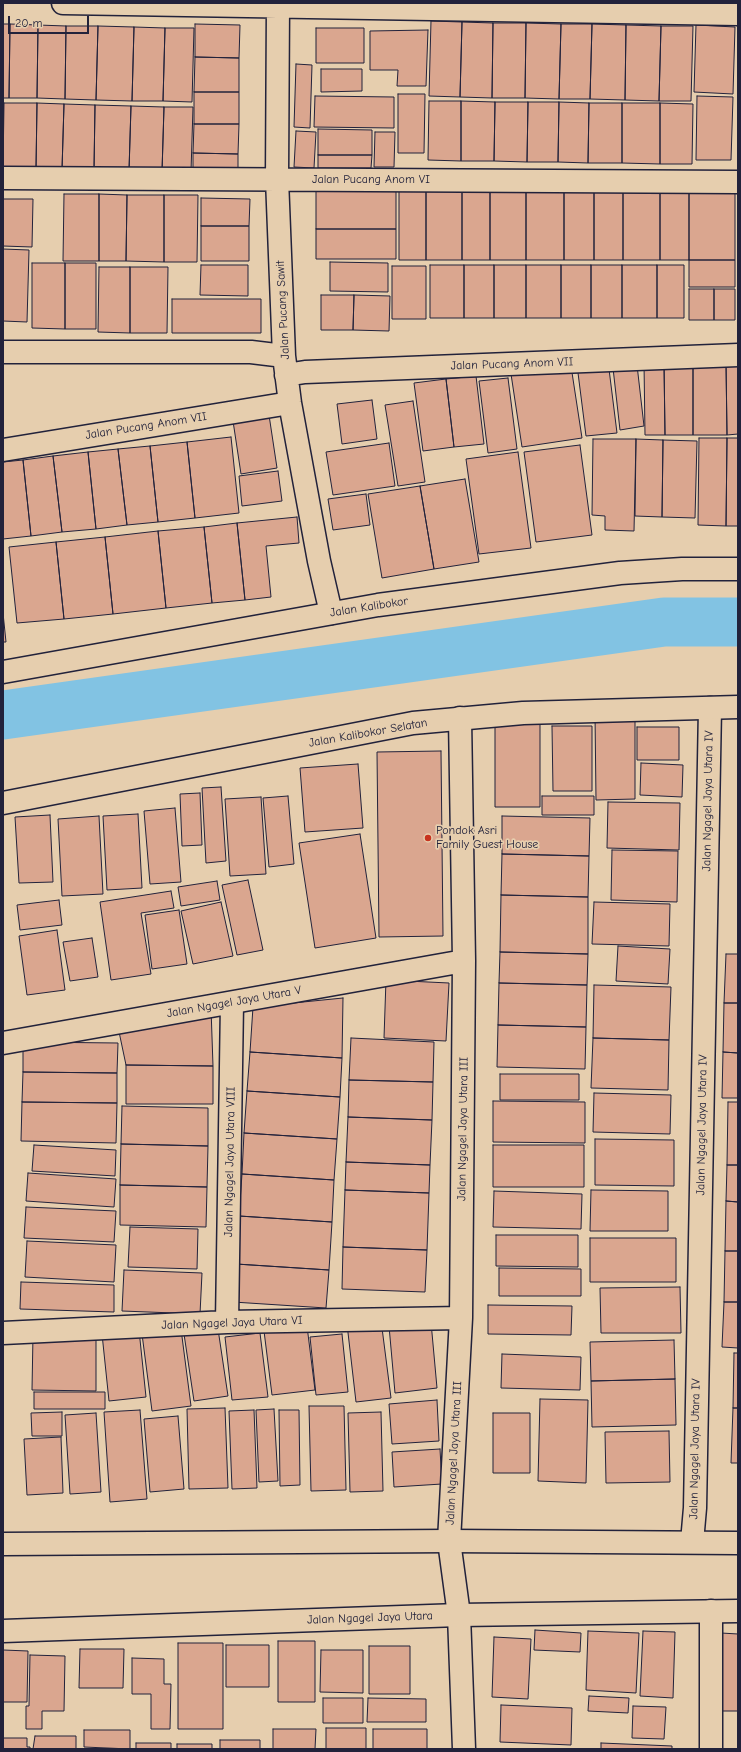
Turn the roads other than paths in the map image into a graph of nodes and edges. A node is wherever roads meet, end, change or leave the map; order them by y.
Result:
1 (63, 3) edge
2 (278, 5) edge
3 (738, 14) edge
4 (3, 178) edge
5 (277, 179) junction
6 (738, 182) edge
7 (3, 352) edge
8 (738, 355) edge
9 (285, 365) junction
10 (290, 403) junction
11 (3, 450) edge
12 (738, 569) edge
13 (331, 613) junction
14 (3, 672) edge
15 (710, 708) junction
16 (738, 708) edge
17 (460, 718) junction
18 (3, 803) edge
19 (464, 961) junction
20 (232, 1003) junction
21 (3, 1043) edge
22 (461, 1318) junction
23 (227, 1322) junction
24 (3, 1333) edge
25 (449, 1541) junction
26 (692, 1542) junction
27 (738, 1543) edge
28 (3, 1544) edge
29 (711, 1611) junction
30 (738, 1611) edge
31 (459, 1615) junction
32 (3, 1631) edge
33 (464, 1749) edge
34 (711, 1749) edge

1 - 2 street
2 - 3 street
2 - 5 street, Jalan Pucang Sawit
4 - 5 street, Jalan Pucang Anom VI
5 - 6 street, Jalan Pucang Anom VI
5 - 9 street, Jalan Pucang Sawit
7 - 9 street, Jalan Pucang Anom VII
8 - 9 street, Jalan Pucang Anom VII
9 - 10 street, Jalan Pucang Sawit
10 - 11 street, Jalan Pucang Anom VII
10 - 13 street, Jalan Pucang Sawit
12 - 13 street, Jalan Kalibokor
13 - 14 street, Jalan Kalibokor
15 - 16 street, Jalan Kalibokor Selatan
15 - 17 street, Jalan Kalibokor Selatan
15 - 26 street, Jalan Ngagel Jaya Utara IV
17 - 18 street, Jalan Kalibokor Selatan
17 - 19 street, Jalan Ngagel Jaya Utara III
19 - 20 street, Jalan Ngagel Jaya Utara V
19 - 22 street, Jalan Ngagel Jaya Utara III
20 - 21 street, Jalan Ngagel Jaya Utara V
20 - 23 street, Jalan Ngagel Jaya Utara VIII
22 - 23 street, Jalan Ngagel Jaya Utara VI
22 - 25 street, Jalan Ngagel Jaya Utara III
23 - 24 street, Jalan Ngagel Jaya Utara VI
25 - 26 street
25 - 28 street
25 - 31 street, Jalan Ngagel Jaya Utara III
26 - 27 street
29 - 30 street, Jalan Ngagel Jaya Utara
29 - 31 street, Jalan Ngagel Jaya Utara
29 - 34 street
31 - 32 street, Jalan Ngagel Jaya Utara
31 - 33 street, Jalan Ngagel Jaya Utara III

